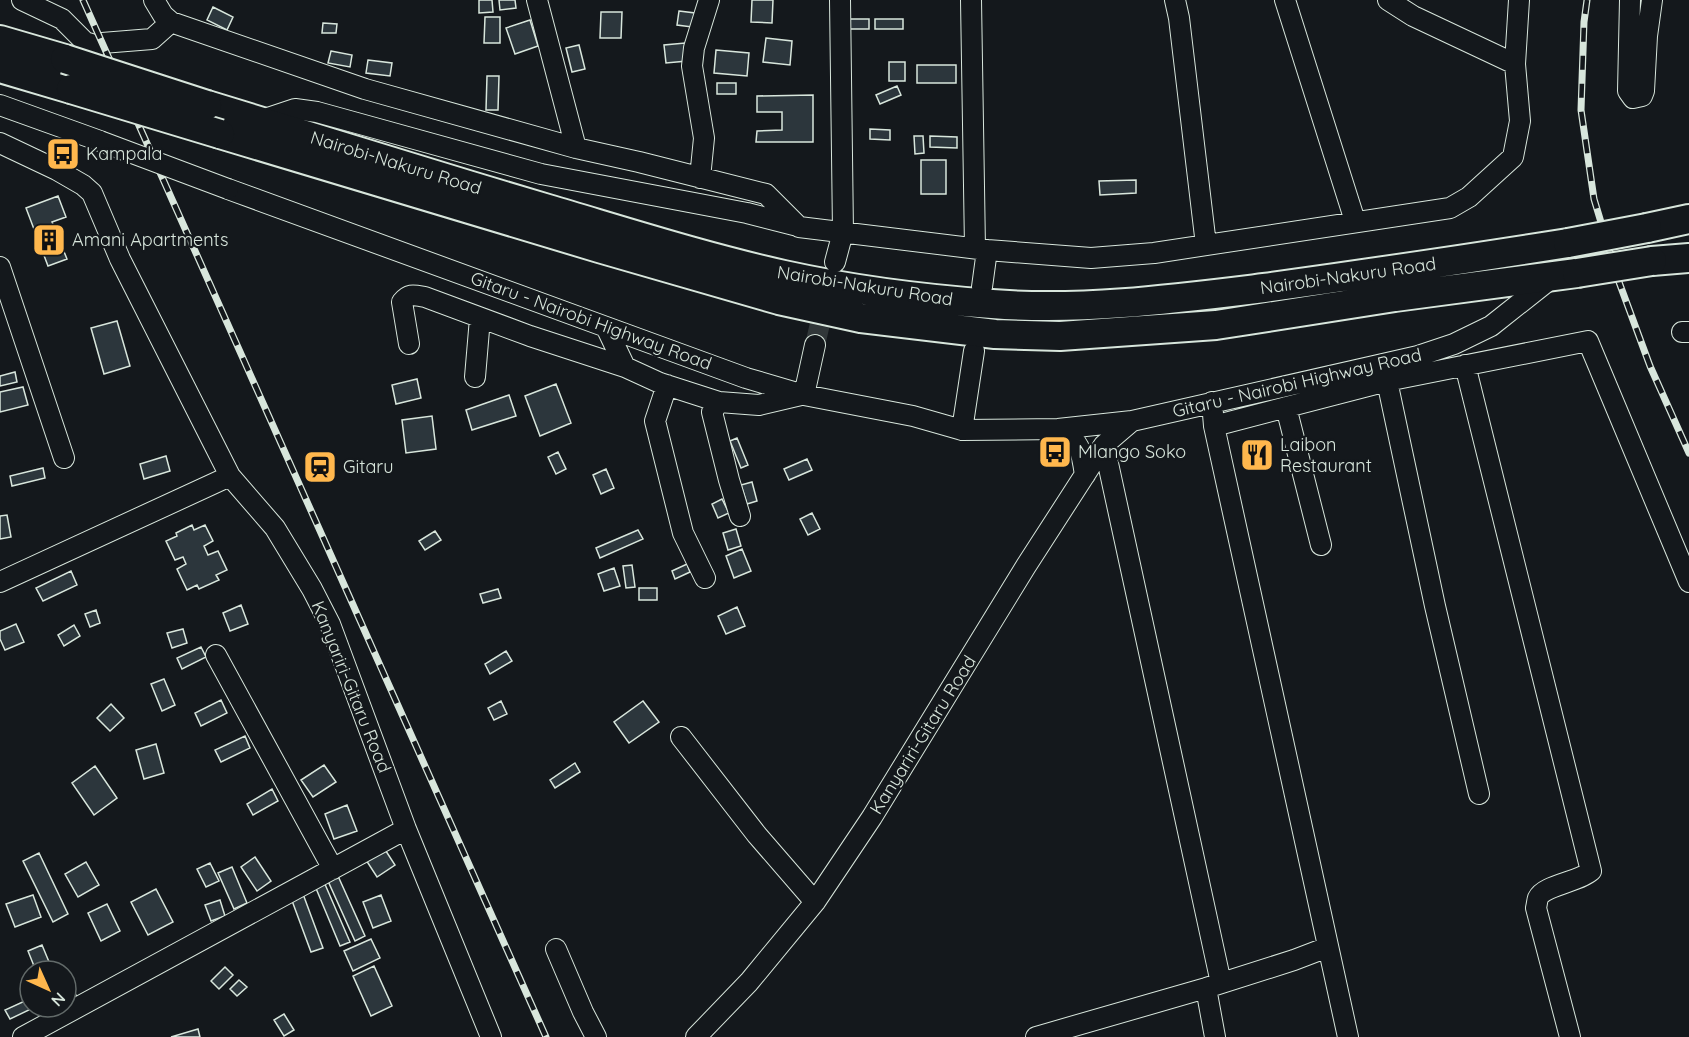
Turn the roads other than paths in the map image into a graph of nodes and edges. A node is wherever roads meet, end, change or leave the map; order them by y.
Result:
1 (22, 0) edge
2 (154, 0) edge
3 (537, 0) edge
4 (709, 0) edge
5 (840, 0) edge
6 (971, 0) edge
7 (1175, 0) edge
8 (1285, 0) edge
9 (1388, 0) edge
10 (1519, 0) edge
11 (1630, 0) edge
12 (1652, 0) edge
13 (171, 22) junction
14 (0, 40) edge
15 (1515, 64) junction
16 (0, 68) edge
17 (0, 105) edge
18 (259, 121) junction
19 (0, 143) edge
20 (576, 148) junction
21 (700, 178) junction
22 (1684, 217) edge
23 (1355, 221) junction
24 (799, 227) junction
25 (843, 232) junction
26 (1206, 245) junction
27 (981, 249) junction
28 (1687, 259) edge
29 (835, 262) dead end
30 (0, 267) edge
31 (1565, 275) junction
32 (982, 287) dead end
33 (480, 318) junction
34 (606, 327) junction
35 (409, 344) dead end
36 (815, 345) tunnel mouth
37 (974, 351) dead end
38 (1465, 365) junction
39 (626, 367) junction
40 (475, 377) dead end
41 (1387, 381) junction
42 (667, 385) junction
43 (804, 395) junction
44 (719, 402) junction
45 (1212, 402) junction
46 (1286, 407) junction
47 (1132, 421) junction
48 (1214, 426) junction
49 (1059, 429) junction
50 (962, 430) junction
51 (1104, 445) junction
52 (64, 458) dead end
53 (1085, 475) junction
54 (231, 476) junction
55 (740, 516) dead end
56 (1321, 545) dead end
57 (705, 578) dead end
58 (0, 582) edge
59 (1689, 582) edge
60 (216, 655) dead end
61 (681, 737) dead end
62 (1479, 794) dead end
63 (406, 829) junction
64 (333, 869) junction
65 (815, 902) junction
66 (1328, 946) junction
67 (556, 949) dead end
68 (1213, 985) junction
69 (1079, 1030) edge
70 (23, 1037) edge
71 (491, 1037) edge
72 (596, 1037) edge
73 (696, 1037) edge
74 (1036, 1037) edge
75 (1215, 1037) edge
76 (1348, 1037) edge
77 (1570, 1037) edge

1 - 13 street
2 - 13 street
3 - 20 street
4 - 21 street
5 - 25 street
6 - 27 street
7 - 26 street
8 - 23 street
9 - 15 street
10 - 15 street
11 - 12 street
13 - 20 street
14 - 18 highway, Nairobi-Nakuru Road, bridge
15 - 23 street
16 - 31 highway, Nairobi-Nakuru Road, bridge
17 - 34 street, Gitaru - Nairobi Highway Road, bridge
18 - 22 highway, Nairobi-Nakuru Road, bridge
18 - 24 street
19 - 54 street, Kanyariri-Gitaru Road
20 - 21 street
21 - 24 street
23 - 26 street
24 - 25 street
25 - 27 street
25 - 29 street
26 - 27 street
27 - 32 street
28 - 31 highway, Nairobi-Nakuru Road, bridge
30 - 52 street
31 - 45 street, Gitaru - Nairobi Highway Road
33 - 35 street
33 - 39 street
33 - 40 street
34 - 39 street
34 - 43 street, Gitaru - Nairobi Highway Road
36 - 43 street
37 - 50 street
38 - 41 street
38 - 59 street
38 - 77 street
39 - 42 street
41 - 46 street
41 - 62 street
42 - 44 street
42 - 57 street
43 - 44 street
43 - 50 street, Gitaru - Nairobi Highway Road
44 - 55 street
45 - 47 street, Gitaru - Nairobi Highway Road
45 - 48 street
46 - 48 street
46 - 56 street
47 - 49 street, Gitaru - Nairobi Highway Road
47 - 51 street, Kanyariri-Gitaru Road
48 - 66 street
49 - 50 street, Gitaru - Nairobi Highway Road
49 - 53 street
51 - 53 street, Kanyariri-Gitaru Road
51 - 68 street
53 - 65 street, Kanyariri-Gitaru Road
54 - 58 street
54 - 63 street, Kanyariri-Gitaru Road
60 - 64 street
61 - 65 street
63 - 64 street
63 - 71 street, Kanyariri-Gitaru Road
64 - 70 street
65 - 73 street, Kanyariri-Gitaru Road
66 - 68 street
66 - 76 street
67 - 72 street
68 - 69 street
68 - 75 street
69 - 74 street

